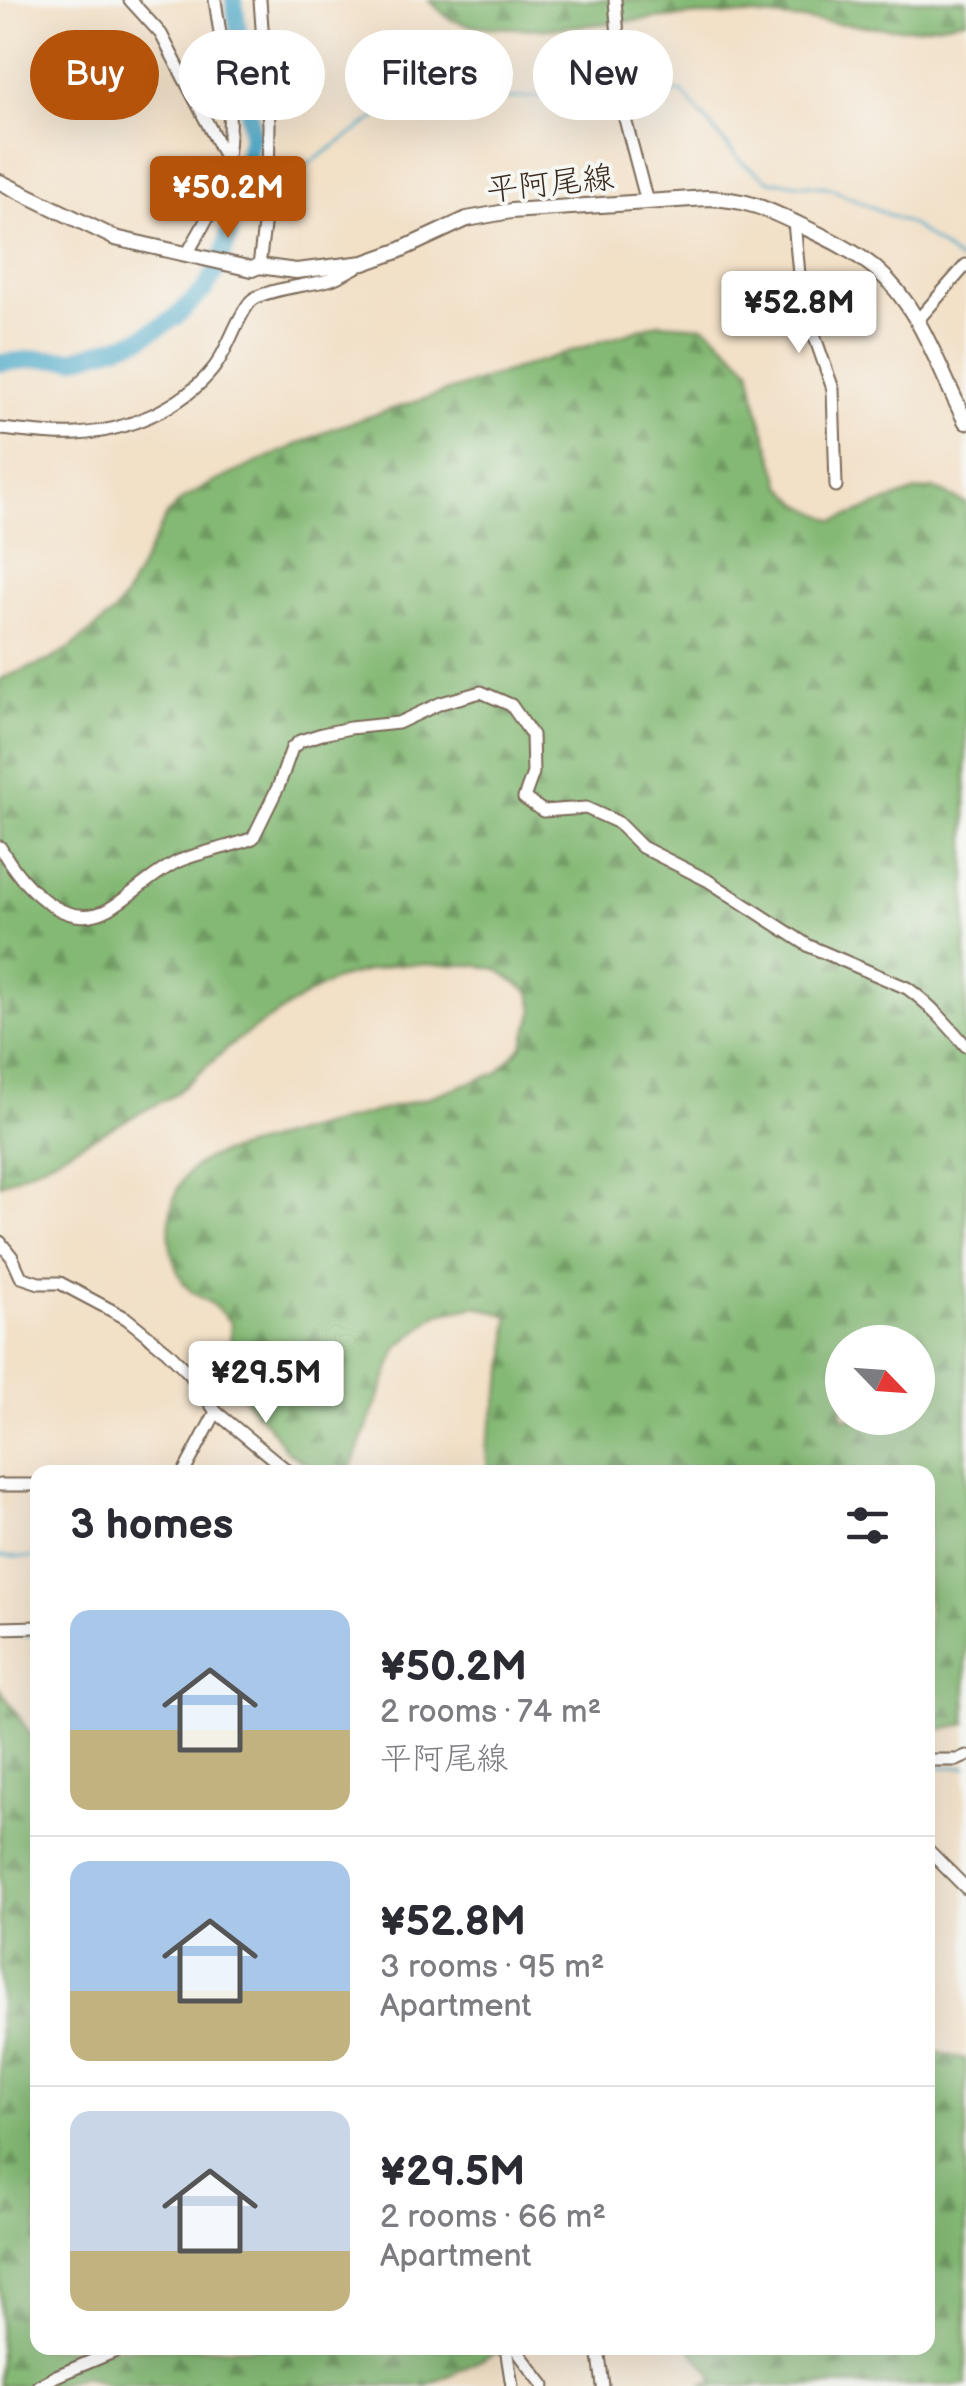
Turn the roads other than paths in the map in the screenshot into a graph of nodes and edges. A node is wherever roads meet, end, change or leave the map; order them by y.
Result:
1 (130, 0) edge
2 (215, 0) edge
3 (260, 0) edge
4 (615, 0) edge
5 (227, 160) junction
6 (0, 182) edge
7 (647, 202) junction
8 (794, 222) junction
9 (191, 255) junction
10 (364, 264) junction
11 (966, 265) edge
12 (255, 267) junction
13 (799, 274) junction
14 (784, 276) dead end
15 (918, 322) junction
16 (966, 422) edge
17 (0, 429) edge
18 (836, 486) dead end
19 (0, 847) edge
20 (966, 1046) edge
21 (0, 1242) edge
22 (216, 1412) junction
23 (188, 1465) edge
24 (280, 1465) edge
25 (0, 1485) edge
26 (30, 1486) edge
27 (30, 1627) edge
28 (0, 1628) edge
29 (966, 1756) edge
30 (935, 1760) edge
31 (935, 1857) edge
32 (966, 1888) edge
33 (106, 2355) edge
34 (507, 2355) edge
35 (521, 2355) edge
36 (599, 2355) edge
37 (38, 2386) edge
38 (512, 2386) edge
39 (544, 2386) edge
40 (603, 2386) edge

1 - 5 street
2 - 5 street
3 - 12 street
4 - 7 street
5 - 9 street
6 - 9 main road, 平阿尾線
7 - 8 main road, 平阿尾線
7 - 10 main road, 平阿尾線
8 - 13 street
8 - 15 main road, 平阿尾線
9 - 12 main road, 平阿尾線
10 - 12 main road, 平阿尾線
10 - 17 street
11 - 15 street
13 - 14 street
13 - 18 street
15 - 16 main road, 平阿尾線
19 - 20 street
21 - 22 street
22 - 23 street
22 - 24 street
25 - 26 street
27 - 28 street
29 - 30 street
31 - 32 street
33 - 37 street
34 - 38 street
35 - 39 street
36 - 40 street

